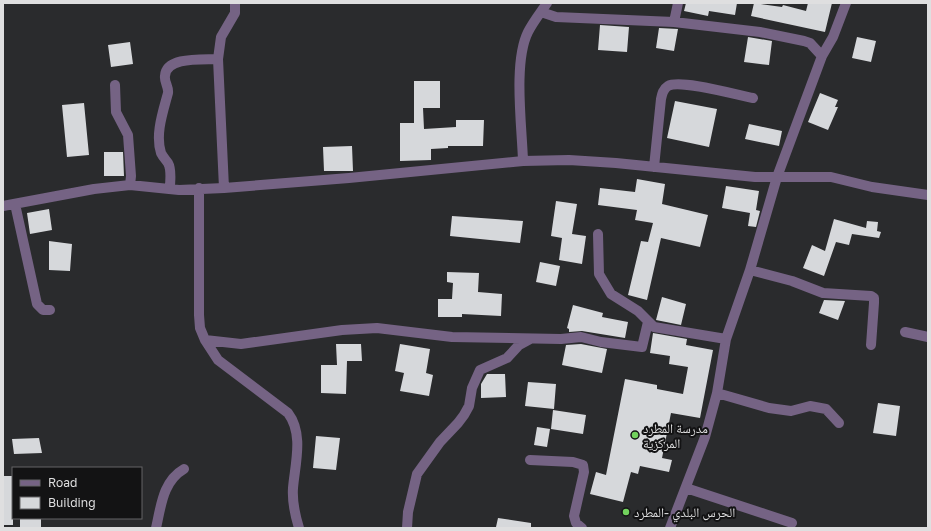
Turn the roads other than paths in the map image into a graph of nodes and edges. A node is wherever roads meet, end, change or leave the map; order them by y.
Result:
1 (235, 3) edge
2 (547, 3) edge
3 (678, 3) edge
4 (846, 3) edge
5 (541, 12) junction
6 (674, 22) junction
7 (822, 56) junction
8 (218, 59) junction
9 (115, 85) dead end
10 (753, 98) dead end
11 (523, 161) junction
12 (654, 167) junction
13 (777, 177) junction
14 (130, 185) junction
15 (170, 188) junction
16 (199, 188) junction
17 (224, 188) junction
18 (928, 195) edge
19 (16, 204) junction
20 (3, 206) edge
21 (598, 234) dead end
22 (750, 270) junction
23 (50, 310) dead end
24 (648, 322) junction
25 (905, 332) dead end
26 (928, 337) edge
27 (530, 338) junction
28 (726, 339) junction
29 (205, 340) junction
30 (870, 345) dead end
31 (717, 393) junction
32 (839, 423) dead end
33 (530, 460) dead end
34 (184, 469) dead end
35 (686, 488) junction
36 (792, 523) dead end
37 (156, 528) edge
38 (298, 528) edge
39 (407, 528) edge
40 (582, 528) edge
41 (670, 528) edge

1 - 8 street
2 - 5 street
3 - 6 street
4 - 7 street
5 - 6 street
5 - 11 street
6 - 7 street
7 - 13 street
8 - 15 street
8 - 17 street
9 - 14 street
10 - 12 street
11 - 12 street
11 - 17 street
12 - 13 street
13 - 18 street
13 - 22 street
14 - 15 street
14 - 19 street
15 - 16 street
16 - 17 street
16 - 29 street
19 - 20 street
19 - 23 street
21 - 24 street
22 - 28 street
22 - 30 street
24 - 27 street
24 - 28 street
25 - 26 street
27 - 29 street
27 - 39 street
28 - 31 street
29 - 38 street
31 - 32 street
31 - 35 street
33 - 40 street
34 - 37 street
35 - 36 street
35 - 41 street

